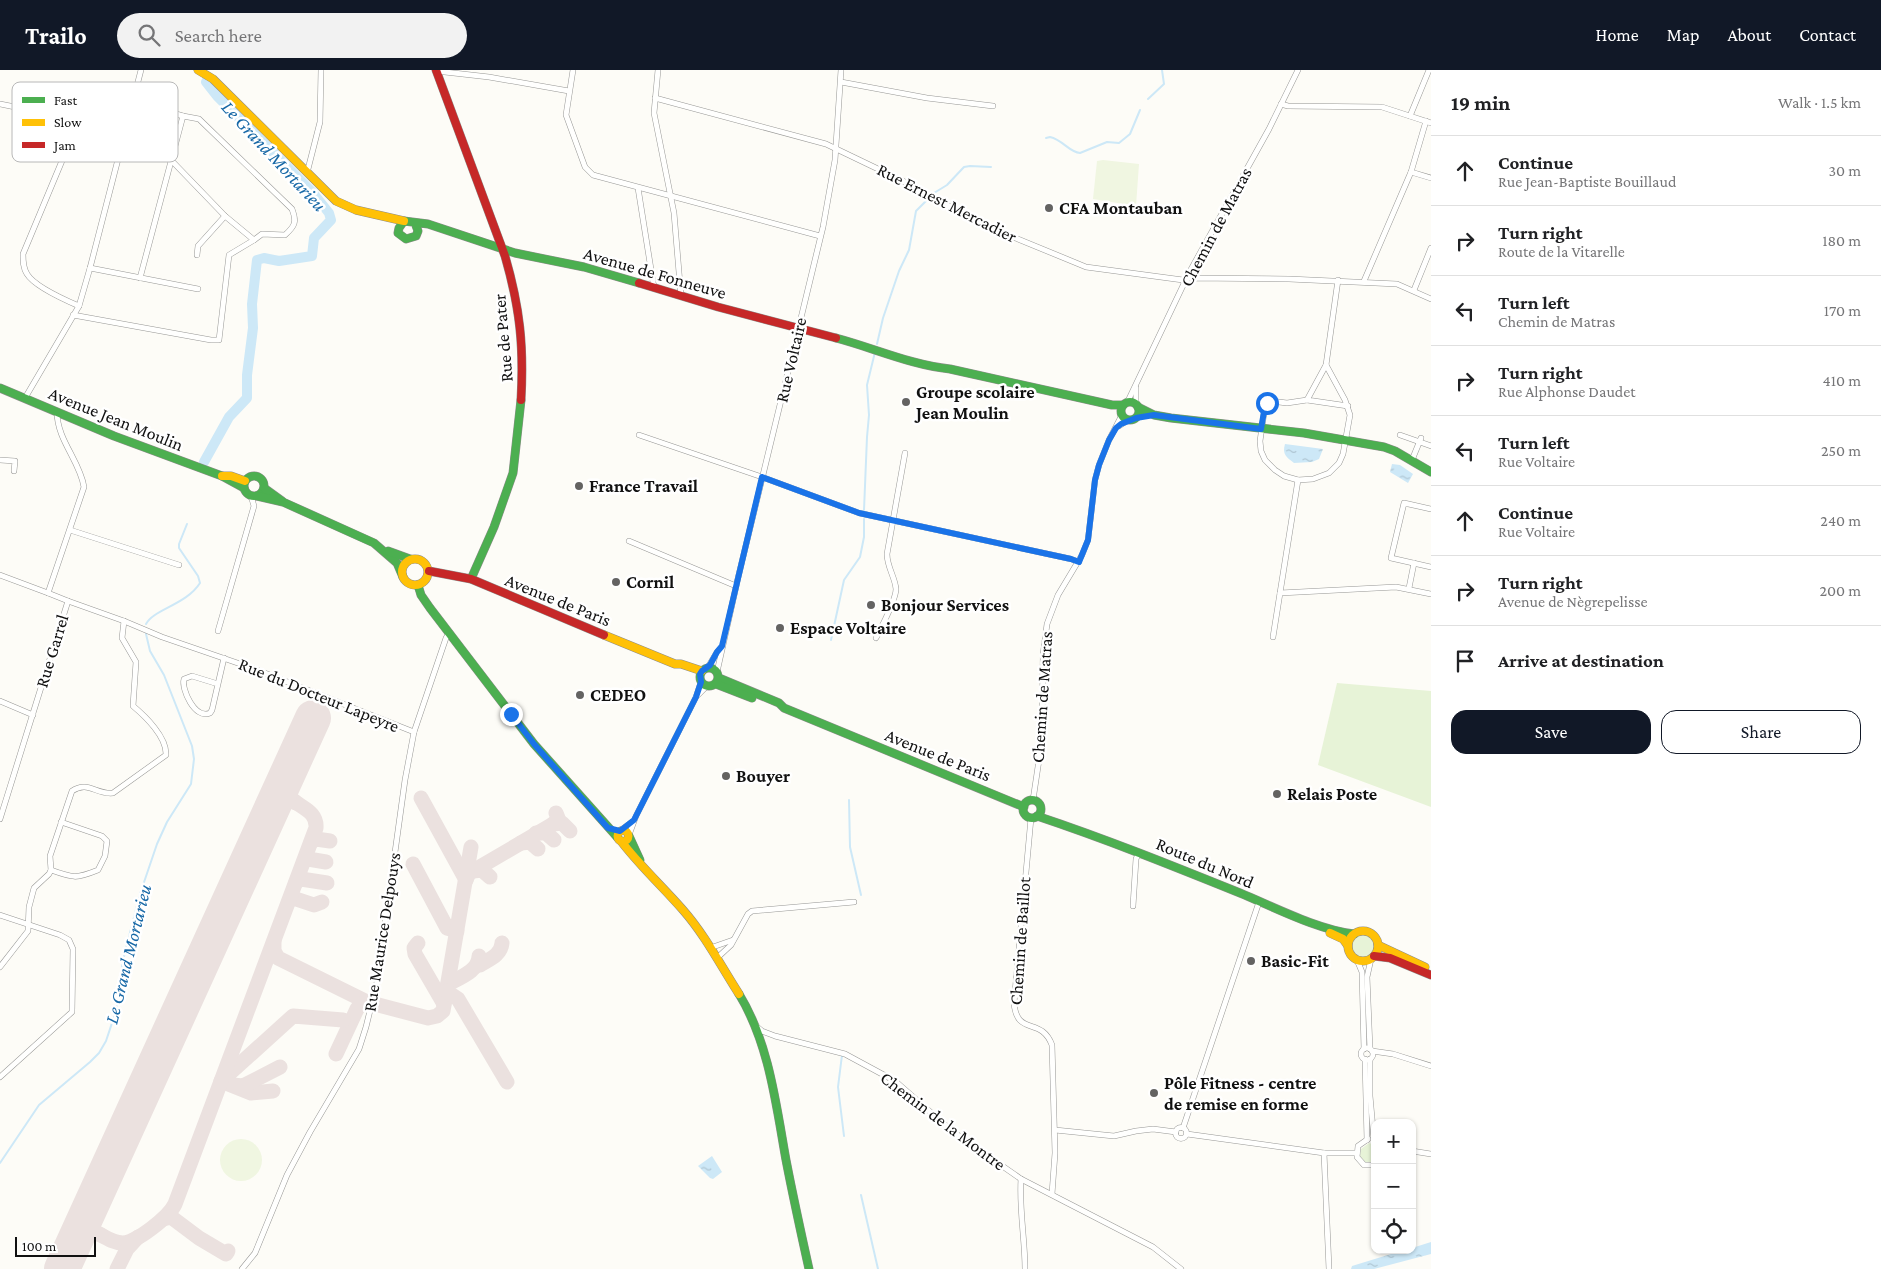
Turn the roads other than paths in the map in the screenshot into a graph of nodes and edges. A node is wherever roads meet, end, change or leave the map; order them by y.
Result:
1 (142, 70) edge
2 (198, 70) edge
3 (321, 70) edge
4 (436, 70) edge
5 (573, 70) edge
6 (658, 70) edge
7 (841, 70) edge
8 (1298, 70) edge
9 (1429, 70) edge
10 (138, 82) edge
11 (841, 82) junction
12 (570, 91) junction
13 (655, 98) junction
14 (1281, 104) junction
15 (993, 106) dead end
16 (178, 115) edge
17 (183, 116) junction
18 (1410, 116) junction
19 (1428, 122) edge
20 (178, 134) edge
21 (836, 148) junction
22 (62, 162) edge
23 (117, 162) edge
24 (170, 162) edge
25 (173, 162) edge
26 (1411, 172) junction
27 (306, 173) junction
28 (1431, 178) edge
29 (638, 188) junction
30 (672, 197) junction
31 (379, 215) junction
32 (224, 216) junction
33 (404, 222) junction
34 (415, 224) junction
35 (434, 226) junction
36 (398, 231) junction
37 (417, 234) junction
38 (820, 236) junction
39 (254, 240) junction
40 (1431, 248) edge
41 (502, 249) junction
42 (197, 255) dead end
43 (90, 268) junction
44 (140, 278) junction
45 (1187, 279) junction
46 (1338, 280) junction
47 (1364, 281) junction
48 (654, 288) junction
49 (198, 289) dead end
50 (1414, 290) junction
51 (681, 296) junction
52 (1431, 299) edge
53 (78, 306) junction
54 (73, 316) junction
55 (798, 328) junction
56 (1326, 365) junction
57 (1136, 386) junction
58 (0, 388) edge
59 (25, 398) junction
60 (1306, 400) junction
61 (1137, 406) junction
62 (1348, 406) junction
63 (56, 412) junction
64 (1126, 412) junction
65 (1154, 415) junction
66 (1261, 429) junction
67 (639, 435) dead end
68 (1400, 435) dead end
69 (1346, 440) junction
70 (1420, 440) junction
71 (1431, 446) edge
72 (905, 453) dead end
73 (0, 460) edge
74 (1412, 460) junction
75 (14, 471) dead end
76 (1431, 472) edge
77 (762, 477) junction
78 (1298, 480) junction
79 (244, 484) junction
80 (264, 488) junction
81 (254, 496) junction
82 (283, 502) junction
83 (1431, 509) edge
84 (893, 520) junction
85 (70, 530) junction
86 (629, 541) dead end
87 (383, 550) junction
88 (410, 559) junction
89 (1079, 562) junction
90 (1414, 563) junction
91 (179, 565) dead end
92 (1431, 567) edge
93 (429, 571) junction
94 (0, 575) edge
95 (403, 578) junction
96 (471, 579) junction
97 (418, 585) junction
98 (736, 586) junction
99 (1409, 588) junction
100 (48, 593) junction
101 (1280, 593) junction
102 (1431, 594) edge
103 (68, 601) junction
104 (124, 621) junction
105 (218, 630) dead end
106 (450, 632) junction
107 (1273, 637) dead end
108 (876, 638) dead end
109 (722, 646) junction
110 (224, 658) junction
111 (703, 677) junction
112 (717, 678) junction
113 (218, 684) junction
114 (0, 700) edge
115 (33, 715) junction
116 (414, 732) junction
117 (1034, 800) junction
118 (2, 803) edge
119 (1024, 807) junction
120 (1036, 814) junction
121 (0, 819) edge
122 (61, 822) junction
123 (623, 835) junction
124 (1139, 852) junction
125 (51, 870) junction
126 (854, 902) dead end
127 (1259, 902) junction
128 (1133, 906) dead end
129 (0, 915) edge
130 (1308, 922) junction
131 (29, 925) junction
132 (1354, 934) junction
133 (733, 940) junction
134 (1378, 945) junction
135 (1348, 946) junction
136 (710, 948) junction
137 (1373, 957) junction
138 (717, 958) junction
139 (1357, 960) junction
140 (0, 967) edge
141 (1431, 969) edge
142 (1431, 975) edge
143 (740, 997) junction
144 (755, 1024) junction
145 (775, 1036) junction
146 (762, 1042) junction
147 (1369, 1054) junction
148 (1431, 1066) edge
149 (0, 1077) edge
150 (778, 1114) junction
151 (1372, 1119) edge
152 (1183, 1128) junction
153 (1055, 1130) junction
154 (1176, 1132) junction
155 (1187, 1134) junction
156 (1367, 1140) junction
157 (1371, 1140) edge
158 (1416, 1152) edge
159 (1324, 1153) junction
160 (1357, 1153) junction
161 (1431, 1154) edge
162 (1371, 1166) edge
163 (1021, 1179) junction
164 (1052, 1194) junction
165 (242, 1269) edge
166 (809, 1269) edge
167 (1025, 1269) edge
168 (1181, 1269) edge
169 (1329, 1269) edge

1 - 10 street
2 - 27 main road, Avenue de Fonneuve
3 - 27 street
4 - 12 street
4 - 41 main road, Rue de Pater
5 - 12 street
6 - 13 street
7 - 11 street, Rue Voltaire
8 - 14 street, Chemin de Matras
9 - 18 street
11 - 15 street
11 - 21 street, Rue Voltaire
12 - 29 street
13 - 21 street, Rue Ernest Mercadier
13 - 30 street
14 - 18 street
14 - 45 street, Chemin de Matras
16 - 17 street
17 - 20 street
17 - 39 street
18 - 19 street
19 - 26 street
21 - 38 street, Rue Voltaire
21 - 45 street, Rue Ernest Mercadier
22 - 53 street
23 - 43 street
24 - 44 street
25 - 32 street
26 - 28 street
26 - 47 street
27 - 31 main road, Avenue de Fonneuve
29 - 30 street
29 - 48 street
30 - 38 street
30 - 51 street
31 - 33 main road, Avenue de Fonneuve
31 - 36 main road, Avenue de Fonneuve
32 - 39 street
32 - 42 street
33 - 34 main road, Avenue de Fonneuve
33 - 36 main road
34 - 35 main road, Avenue de Fonneuve
34 - 37 main road
35 - 37 main road
35 - 41 main road, Avenue de Fonneuve
36 - 37 main road, Avenue de Fonneuve
38 - 55 street, Rue Voltaire
39 - 54 street
40 - 50 street
41 - 48 main road, Avenue de Fonneuve
41 - 96 main road, Rue de Pater
43 - 44 street
43 - 53 street
44 - 49 street
45 - 46 street, Rue Ernest Mercadier
45 - 57 street, Chemin de Matras
46 - 47 street, Rue Ernest Mercadier
46 - 56 street
47 - 50 street, Rue Ernest Mercadier
48 - 51 main road, Avenue de Fonneuve
50 - 52 street, Rue Ernest Mercadier
51 - 55 main road, Avenue de Fonneuve
53 - 54 street
54 - 59 street
55 - 64 main road, Avenue de Fonneuve
55 - 77 street, Rue Voltaire
56 - 60 street
56 - 62 street
57 - 61 street, Chemin de Matras
57 - 64 street, Chemin de Matras
58 - 59 main road, Avenue Jean Moulin
59 - 63 main road, Avenue Jean Moulin
60 - 62 street
60 - 66 street
61 - 64 main road
61 - 64 main road
61 - 65 main road
62 - 69 street
63 - 79 main road, Avenue Jean Moulin
63 - 85 street, Rue Garrel
64 - 65 main road
64 - 89 street, Chemin de Matras
65 - 66 main road
66 - 69 main road
66 - 78 street
67 - 77 street
68 - 70 street
69 - 74 main road
69 - 78 street
70 - 71 street
70 - 74 street
72 - 84 street
73 - 75 street
74 - 76 main road
77 - 84 street
77 - 98 street, Rue Voltaire
78 - 101 street
79 - 80 main road
79 - 81 main road
80 - 81 main road
80 - 82 main road
81 - 82 main road
81 - 105 street
82 - 87 main road
83 - 90 street
84 - 89 street
84 - 108 street
85 - 91 street
85 - 100 street, Rue Garrel
86 - 98 street
87 - 88 main road
87 - 95 main road
88 - 93 main road
88 - 95 main road
89 - 117 street, Chemin de Matras
90 - 92 street
90 - 99 street
93 - 96 main road, Avenue de Paris
93 - 97 main road
94 - 100 street
95 - 97 main road
96 - 111 main road, Avenue de Paris
97 - 106 main road
98 - 109 street, Rue Voltaire
99 - 101 street
99 - 102 street
100 - 103 street, Rue Garrel
101 - 107 street
103 - 104 street, Rue du Docteur Lapeyre
103 - 115 street, Rue Garrel
104 - 110 street, Rue du Docteur Lapeyre
104 - 122 street
106 - 116 street, Rue Maurice Delpouys
106 - 123 main road
109 - 111 street, Rue Voltaire
109 - 112 street, Rue Voltaire
110 - 113 street, Rue du Docteur Lapeyre
110 - 116 street, Rue du Docteur Lapeyre
111 - 112 main road
111 - 112 main road, Avenue de Paris
111 - 123 street, Rue Voltaire
112 - 119 main road, Avenue de Paris
113 - 113 street, Rue du Docteur Lapeyre
114 - 115 street
115 - 118 street, Rue Garrel
116 - 165 street, Rue Maurice Delpouys
117 - 119 main road
117 - 120 main road
118 - 121 street, Rue Garrel
119 - 120 main road
120 - 124 main road, Route du Nord
120 - 153 street, Chemin de Baillot
122 - 125 street
122 - 125 street
123 - 136 main road
124 - 127 main road, Route du Nord
124 - 128 street
125 - 131 street
126 - 133 street
127 - 130 main road, Route du Nord
127 - 152 street
129 - 131 street
130 - 132 main road, Route du Nord
130 - 135 main road, Route du Nord
131 - 140 street
131 - 149 street
132 - 134 main road
132 - 135 main road
133 - 136 street
133 - 138 street
134 - 137 main road
134 - 141 main road
135 - 139 main road
136 - 138 main road
137 - 139 main road
137 - 142 main road
137 - 147 street
138 - 143 main road
139 - 147 street
143 - 144 main road
143 - 150 main road
144 - 145 street, Chemin de la Montre
144 - 146 main road
145 - 146 street
145 - 163 street, Chemin de la Montre
146 - 150 main road
147 - 148 street
147 - 151 street
147 - 156 street
150 - 166 main road
152 - 154 street
152 - 155 street
153 - 154 street
153 - 164 street, Chemin de Baillot
154 - 155 street
155 - 159 street
156 - 157 street
156 - 160 street
158 - 161 street
159 - 160 street
159 - 169 street
160 - 162 street
163 - 164 street, Chemin de la Montre
163 - 167 street
164 - 168 street, Chemin de la Montre

